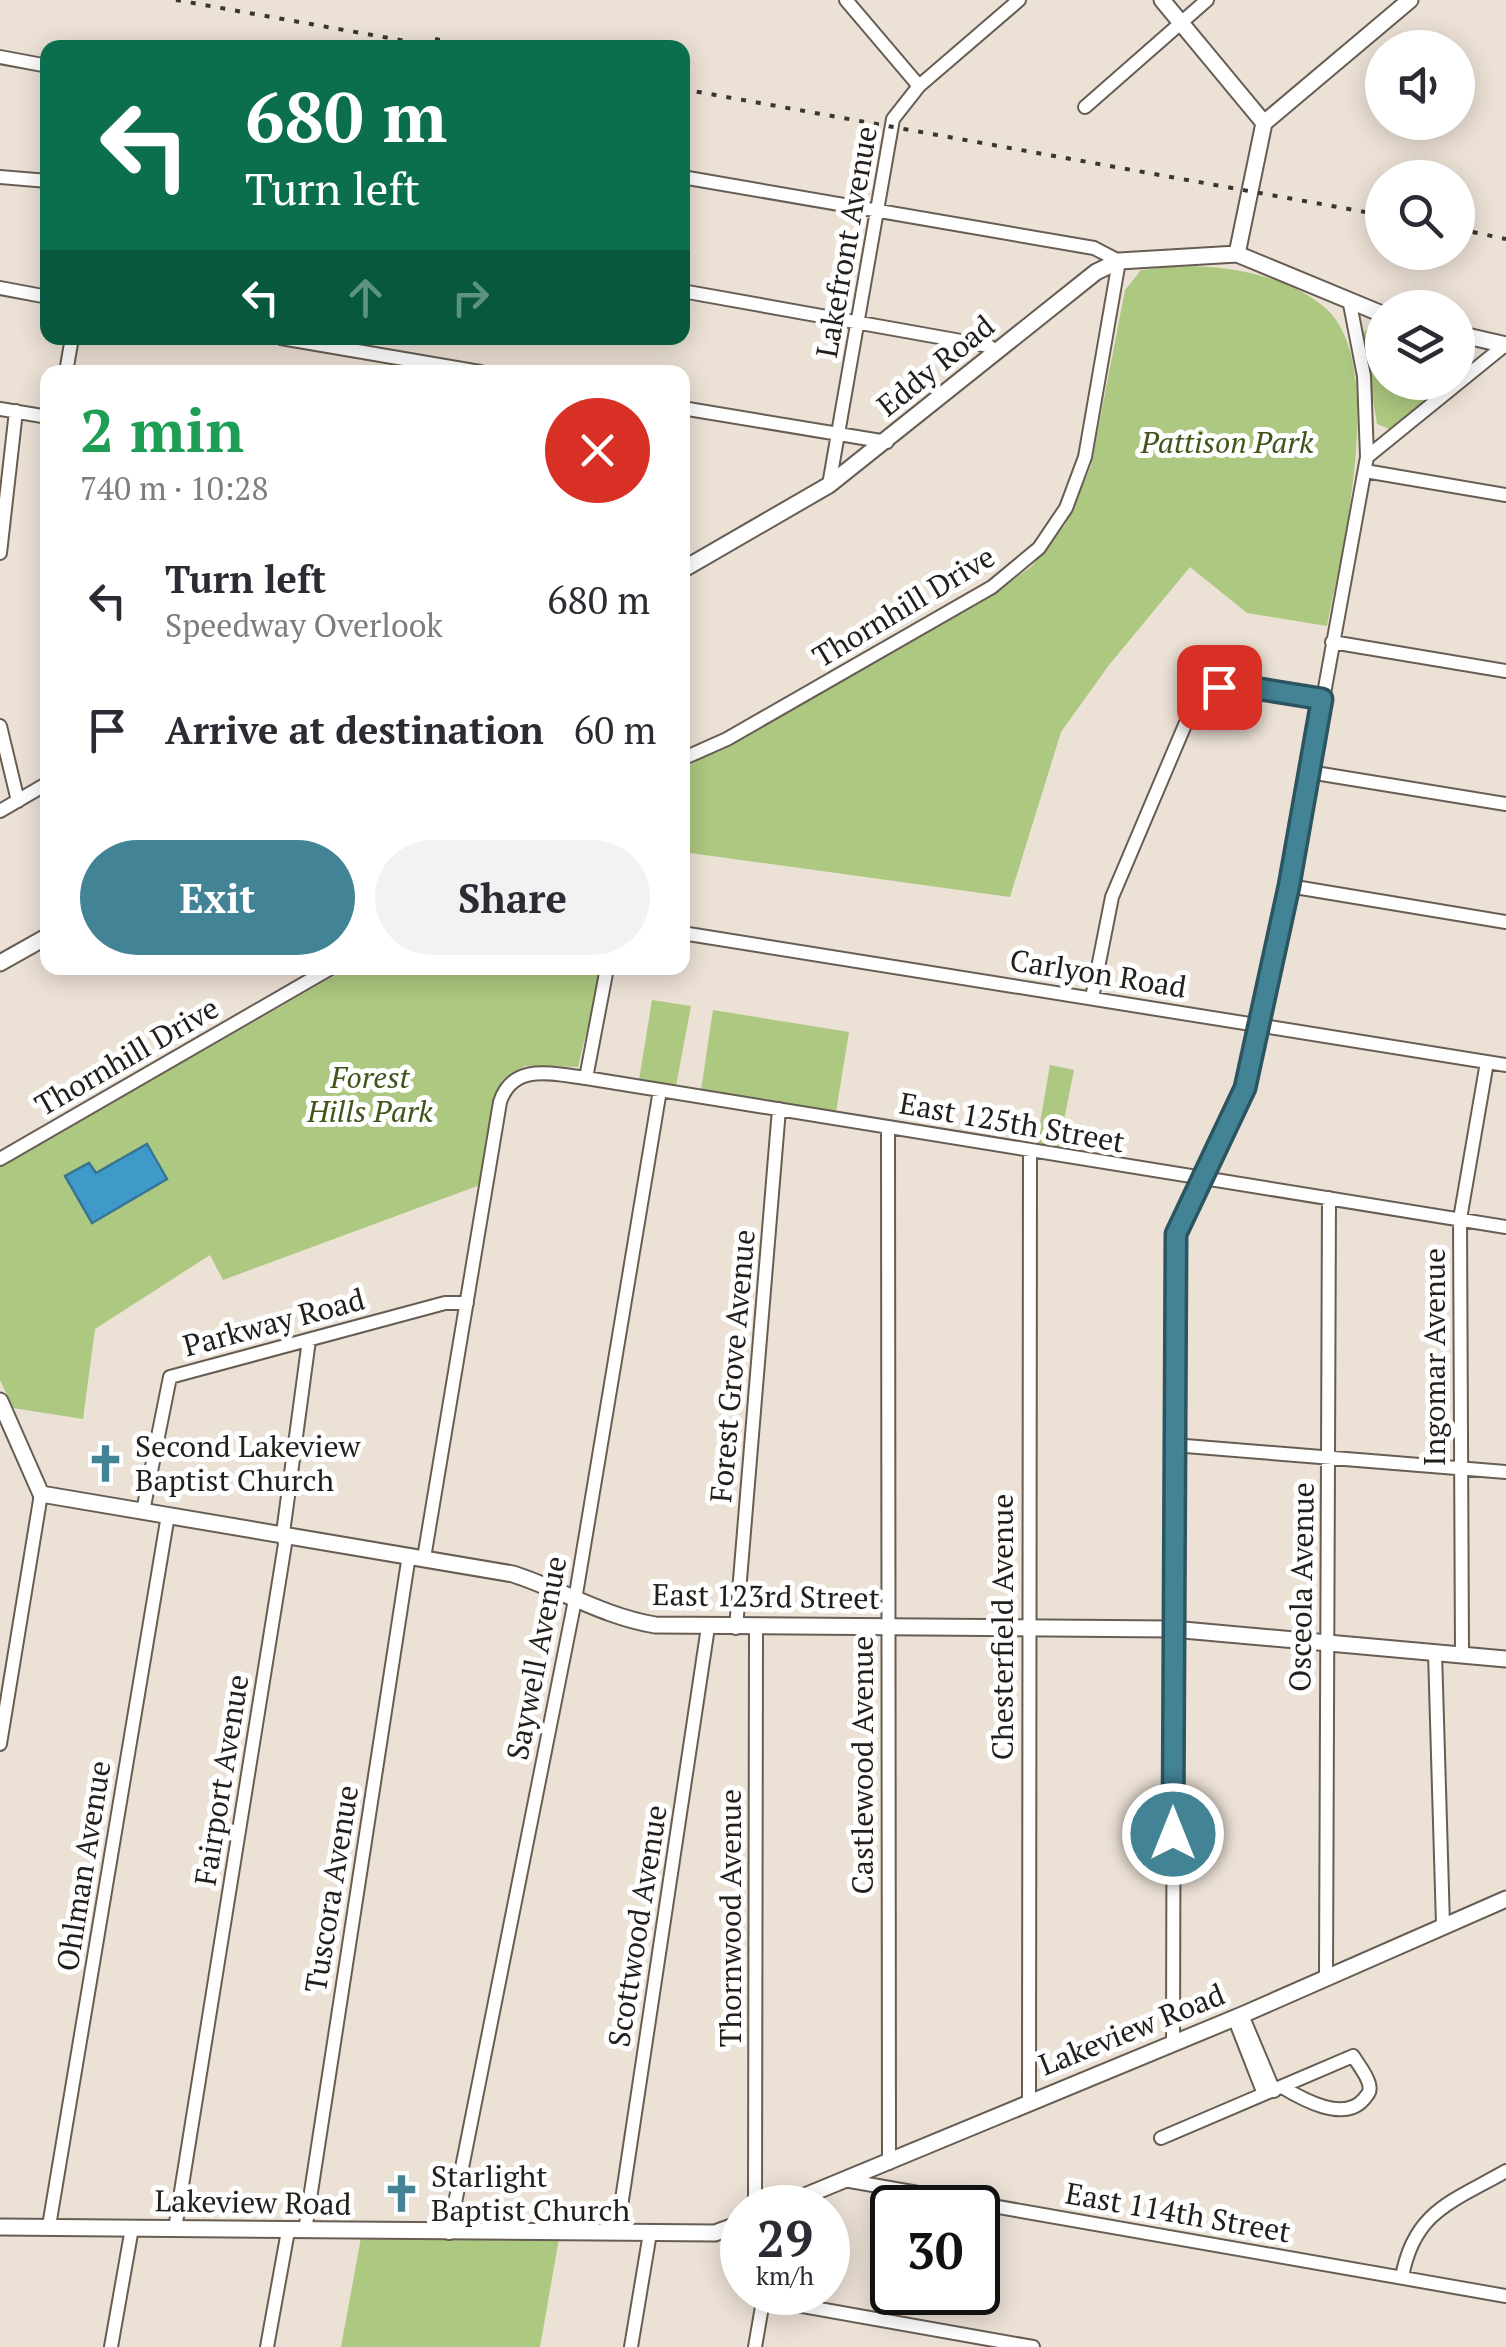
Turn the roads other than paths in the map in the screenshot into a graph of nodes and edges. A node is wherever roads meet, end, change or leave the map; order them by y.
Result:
1 (846, 0) edge
2 (1019, 0) edge
3 (1162, 0) edge
4 (1207, 0) edge
5 (1410, 0) edge
6 (1182, 22) junction
7 (0, 57) edge
8 (40, 64) edge
9 (919, 86) junction
10 (1085, 106) dead end
11 (1264, 123) junction
12 (0, 177) edge
13 (690, 178) edge
14 (40, 180) edge
15 (876, 210) junction
16 (1237, 254) junction
17 (1118, 261) junction
18 (0, 288) edge
19 (690, 292) edge
20 (40, 296) edge
21 (1350, 304) junction
22 (1365, 309) edge
23 (858, 322) junction
24 (1475, 338) edge
25 (322, 345) edge
26 (1506, 345) edge
27 (996, 352) junction
28 (439, 365) edge
29 (0, 408) edge
30 (690, 409) edge
31 (16, 411) junction
32 (40, 416) edge
33 (838, 434) junction
34 (886, 442) junction
35 (1366, 464) junction
36 (829, 485) junction
37 (1506, 496) edge
38 (0, 553) edge
39 (690, 565) edge
40 (1332, 642) junction
41 (1506, 671) edge
42 (1322, 699) junction
43 (0, 726) edge
44 (690, 756) edge
45 (1309, 772) junction
46 (40, 788) edge
47 (18, 801) junction
48 (1506, 804) edge
49 (0, 811) edge
50 (1289, 886) junction
51 (1506, 922) edge
52 (690, 933) edge
53 (40, 940) edge
54 (0, 963) edge
55 (320, 975) edge
56 (606, 975) edge
57 (1092, 998) junction
58 (1261, 1026) junction
59 (1487, 1062) junction
60 (1506, 1065) edge
61 (586, 1078) junction
62 (511, 1081) joint
63 (660, 1090) junction
64 (779, 1109) junction
65 (888, 1128) junction
66 (1030, 1151) junction
67 (0, 1159) edge
68 (1202, 1180) junction
69 (1329, 1198) junction
70 (1460, 1219) junction
71 (1506, 1227) edge
72 (466, 1303) junction
73 (309, 1340) junction
74 (0, 1401) edge
75 (1173, 1445) junction
76 (1328, 1455) junction
77 (1460, 1468) junction
78 (1506, 1472) edge
79 (41, 1494) junction
80 (143, 1511) junction
81 (168, 1515) junction
82 (282, 1533) junction
83 (416, 1556) junction
84 (575, 1600) junction
85 (708, 1627) junction
86 (1028, 1627) junction
87 (736, 1628) junction
88 (756, 1628) junction
89 (888, 1628) junction
90 (1172, 1630) junction
91 (1326, 1642) junction
92 (1434, 1652) junction
93 (1462, 1654) junction
94 (1506, 1658) edge
95 (0, 1744) edge
96 (1506, 1899) edge
97 (1443, 1924) junction
98 (1326, 1976) junction
99 (1238, 2016) junction
100 (1173, 2043) junction
101 (1273, 2091) junction
102 (1029, 2103) junction
103 (1161, 2138) dead end
104 (889, 2163) junction
105 (1506, 2171) edge
106 (842, 2180) junction
107 (755, 2185) edge
108 (830, 2185) edge
109 (49, 2226) junction
110 (0, 2227) edge
111 (132, 2228) junction
112 (175, 2228) junction
113 (296, 2231) junction
114 (720, 2231) edge
115 (450, 2232) junction
116 (617, 2233) junction
117 (650, 2233) junction
118 (1402, 2277) junction
119 (1506, 2296) edge
120 (850, 2312) edge
121 (761, 2315) edge
122 (111, 2347) edge
123 (267, 2347) edge
124 (631, 2347) edge
125 (755, 2347) edge
126 (1033, 2347) edge

1 - 9 street
2 - 9 street, Lakefront Avenue
3 - 6 street
4 - 6 street
5 - 11 street
6 - 10 street
6 - 11 street
7 - 8 street
9 - 15 street, Lakefront Avenue
11 - 16 street
12 - 14 street
13 - 15 street
15 - 17 street
15 - 23 street, Lakefront Avenue
16 - 17 street, Eddy Road
16 - 21 street
17 - 27 street, Eddy Road
17 - 44 street, Thornhill Drive
18 - 20 street
19 - 23 street
21 - 22 street
21 - 35 street
23 - 27 street
23 - 33 street, Lakefront Avenue
24 - 26 street
25 - 28 street
26 - 35 street
27 - 34 street, Eddy Road
29 - 31 street
30 - 33 street
31 - 32 street
31 - 38 street
33 - 34 street
33 - 36 street, Lakefront Avenue
34 - 36 street, Eddy Road
35 - 37 street
35 - 40 street
36 - 39 street, Eddy Road
40 - 41 street
40 - 42 street
42 - 45 street
42 - 57 street
43 - 47 street
45 - 48 street
45 - 50 street
46 - 47 street
47 - 49 street
50 - 51 street
50 - 58 street
52 - 57 street, Carlyon Road
53 - 54 street
55 - 67 street, Thornhill Drive
56 - 61 street
57 - 58 street, Carlyon Road
58 - 59 street, Carlyon Road
58 - 68 street
59 - 60 street, Carlyon Road
59 - 70 street, Ingomar Avenue
61 - 62 street, East 125th Street
61 - 63 street, East 125th Street
62 - 72 street, Tuscora Avenue
63 - 64 street, East 125th Street
63 - 84 street, Saywell Avenue
64 - 65 street, East 125th Street
64 - 87 street, Forest Grove Avenue
65 - 66 street, East 125th Street
65 - 89 street, Castlewood Avenue
66 - 68 street, East 125th Street
66 - 86 street, Chesterfield Avenue
68 - 69 street, East 125th Street
68 - 75 street
69 - 70 street, East 125th Street
69 - 76 street, Osceola Avenue
70 - 71 street, East 125th Street
70 - 77 street, Ingomar Avenue
72 - 73 street, Parkway Road
72 - 83 street, Tuscora Avenue
73 - 80 street, Parkway Road
73 - 82 street, Fairport Avenue
74 - 79 street
75 - 76 street
75 - 90 street
76 - 77 street
76 - 91 street, Osceola Avenue
77 - 78 street
77 - 93 street, Ingomar Avenue
79 - 80 street, East 123rd Street
79 - 95 street
80 - 81 street, East 123rd Street
81 - 82 street, East 123rd Street
81 - 109 street, Ohlman Avenue
82 - 83 street, East 123rd Street
82 - 112 street, Fairport Avenue
83 - 84 street, East 123rd Street
83 - 113 street, Tuscora Avenue
84 - 85 street, East 123rd Street
84 - 115 street, Saywell Avenue
85 - 87 street, East 123rd Street
85 - 116 street, Scottwood Avenue
86 - 89 street, East 123rd Street
86 - 90 street, East 123rd Street
86 - 102 street, Chesterfield Avenue
87 - 88 street, East 123rd Street
88 - 89 street, East 123rd Street
88 - 107 street, Thornwood Avenue
89 - 104 street, Castlewood Avenue
90 - 91 street, East 123rd Street
90 - 100 street
91 - 92 street, East 123rd Street
91 - 98 street, Osceola Avenue
92 - 93 street, East 123rd Street
92 - 97 street
93 - 94 street, East 123rd Street
96 - 97 street, Lakeview Road
97 - 98 street, Lakeview Road
98 - 99 street, Lakeview Road
99 - 100 street, Lakeview Road
99 - 101 street
100 - 102 street, Lakeview Road
101 - 101 street
101 - 103 street
102 - 104 street, Lakeview Road
104 - 106 street, Lakeview Road
105 - 118 street
106 - 108 street, Lakeview Road
106 - 118 street, East 114th Street
109 - 110 street, Lakeview Road
109 - 111 street, Lakeview Road
111 - 112 street, Lakeview Road
111 - 122 street
112 - 113 street, Lakeview Road
113 - 115 street, Lakeview Road
113 - 123 street, Tuscora Avenue
114 - 117 street, Lakeview Road
115 - 116 street, Lakeview Road
116 - 117 street, Lakeview Road
117 - 124 street
118 - 119 street, East 114th Street
120 - 126 street
121 - 125 street

